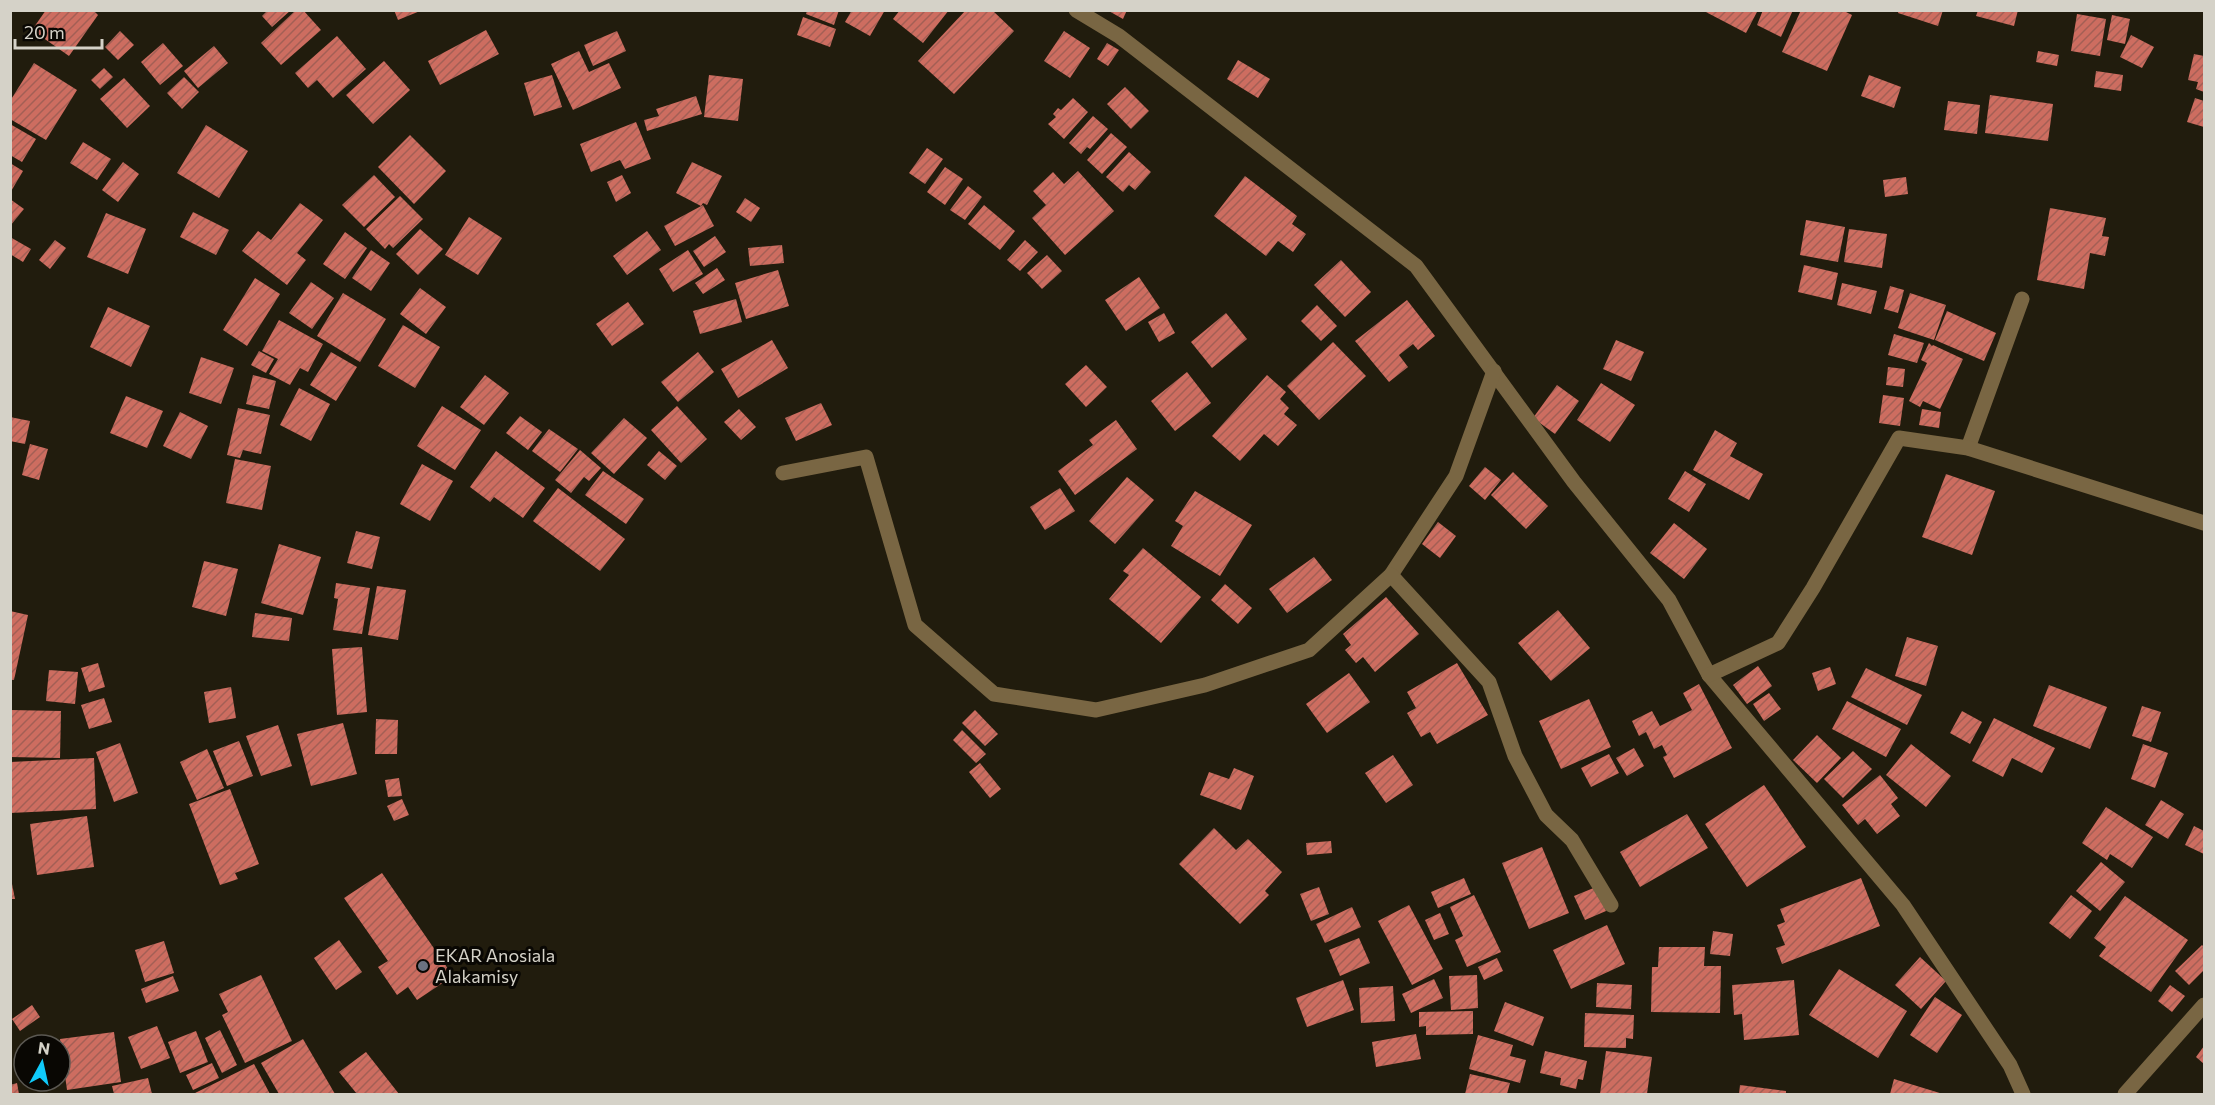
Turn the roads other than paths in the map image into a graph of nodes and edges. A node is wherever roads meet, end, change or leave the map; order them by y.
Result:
1 (1076, 10) edge
2 (2022, 299) dead end
3 (1494, 371) junction
4 (1968, 448) junction
5 (783, 473) dead end
6 (2205, 523) edge
7 (1391, 574) junction
8 (1709, 675) junction
9 (1611, 904) dead end
10 (2205, 1005) edge
11 (2023, 1095) edge
12 (2125, 1095) edge

1 - 3 street
2 - 4 street
3 - 7 street
3 - 8 street
4 - 6 street
4 - 8 street
5 - 7 street
7 - 9 street
8 - 11 street
10 - 12 street

